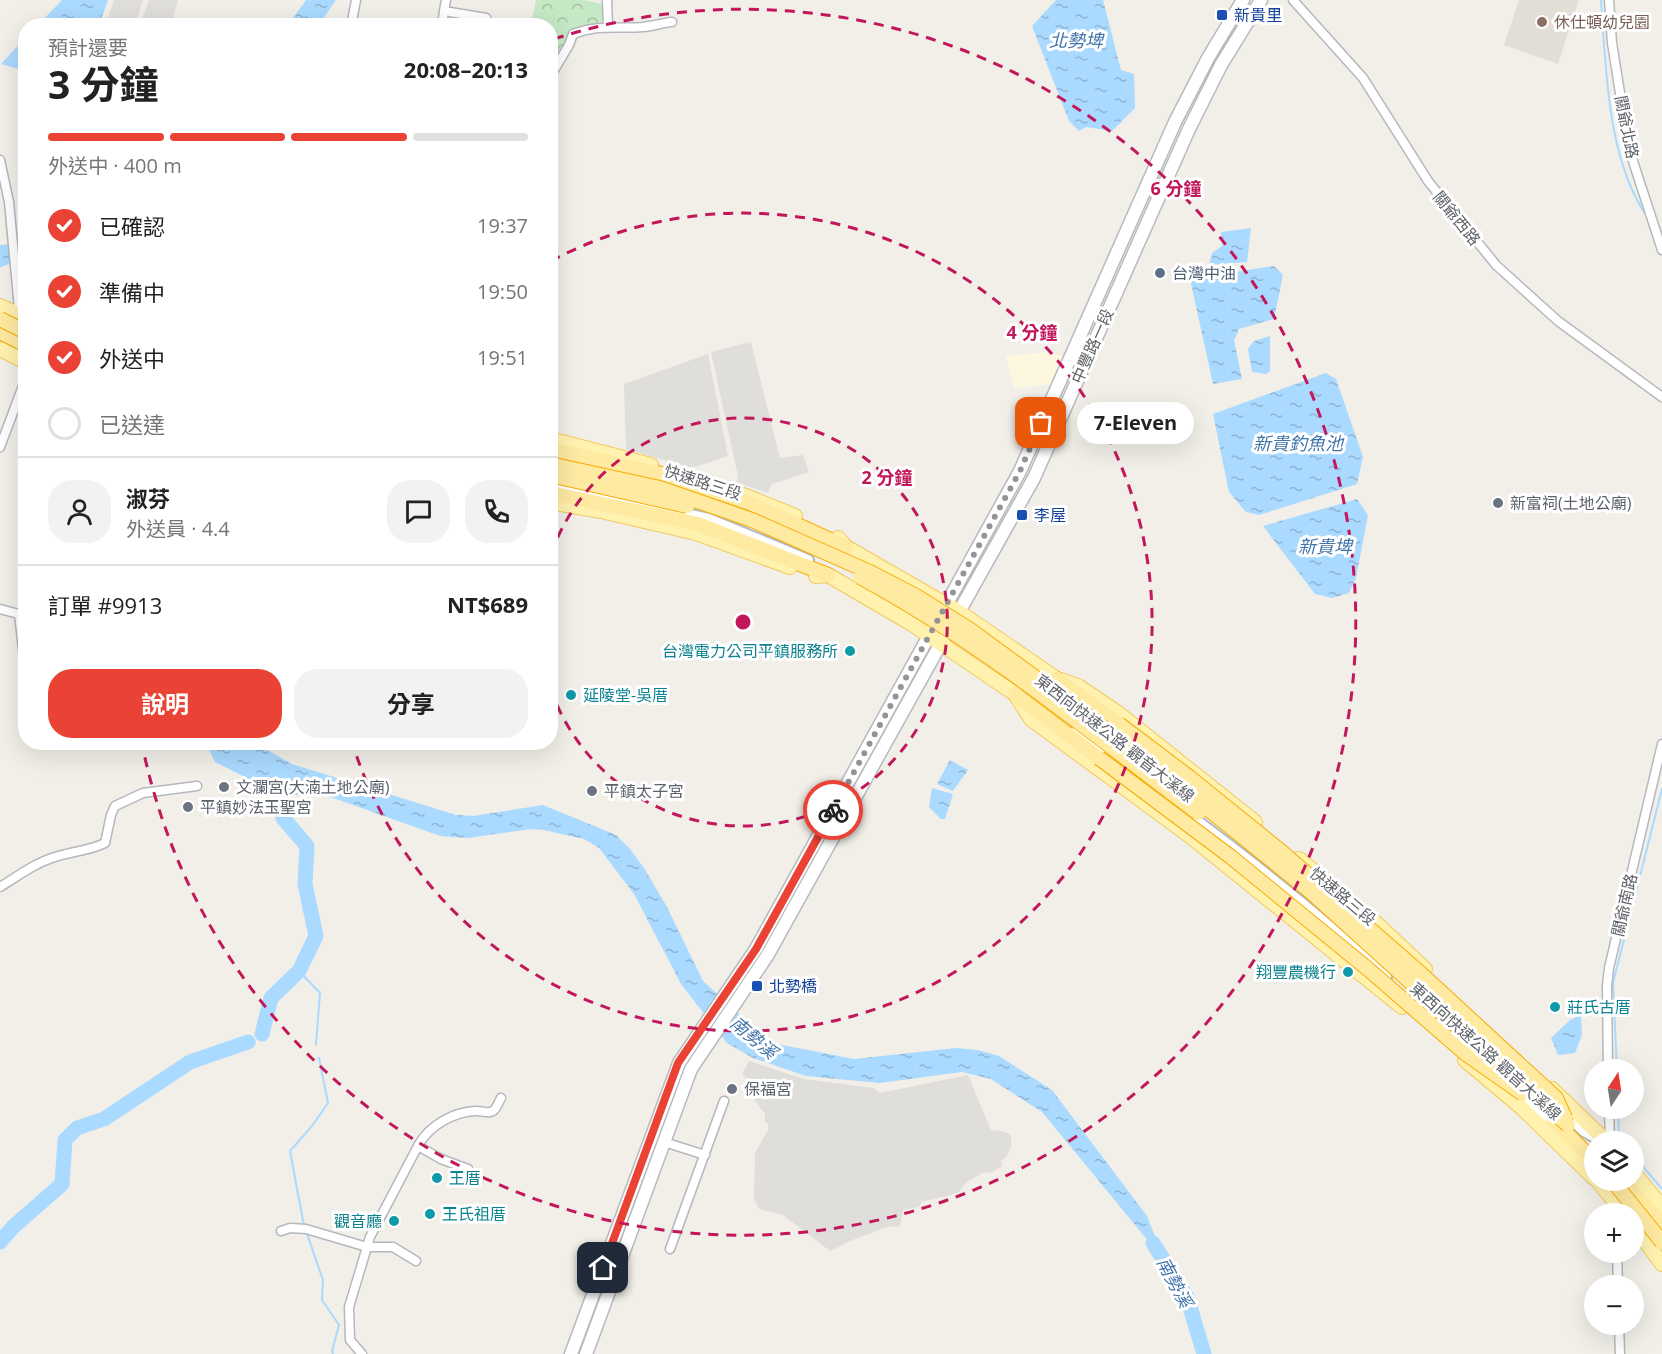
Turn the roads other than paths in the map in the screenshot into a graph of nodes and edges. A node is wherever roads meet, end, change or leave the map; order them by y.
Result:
1 (356, 0) edge
2 (446, 0) edge
3 (607, 0) edge
4 (1243, 0) edge
5 (1261, 0) edge
6 (1293, 0) edge
7 (1609, 0) edge
8 (444, 11) junction
9 (353, 18) edge
10 (443, 18) edge
11 (486, 18) dead end
12 (672, 22) dead end
13 (608, 26) junction
14 (558, 64) edge
15 (0, 160) edge
16 (1662, 250) edge
17 (18, 288) edge
18 (0, 306) edge
19 (18, 315) edge
20 (0, 318) edge
21 (1088, 319) junction
22 (1102, 325) junction
23 (18, 328) edge
24 (0, 332) edge
25 (18, 340) edge
26 (0, 349) edge
27 (18, 358) edge
28 (1662, 397) edge
29 (18, 399) edge
30 (558, 441) edge
31 (0, 447) edge
32 (558, 451) edge
33 (558, 456) edge
34 (558, 466) edge
35 (558, 477) edge
36 (558, 486) edge
37 (558, 495) edge
38 (558, 503) edge
39 (846, 547) junction
40 (828, 575) junction
41 (945, 604) junction
42 (0, 609) edge
43 (959, 612) junction
44 (18, 614) edge
45 (928, 635) junction
46 (941, 643) junction
47 (1057, 679) junction
48 (1015, 694) junction
49 (1662, 744) edge
50 (197, 786) dead end
51 (1219, 801) junction
52 (1201, 823) junction
53 (1190, 836) junction
54 (0, 887) edge
55 (1369, 926) junction
56 (1353, 945) junction
57 (1341, 959) junction
58 (726, 992) junction
59 (736, 1001) junction
60 (701, 1029) junction
61 (712, 1037) junction
62 (1608, 1059) edge
63 (501, 1098) dead end
64 (1529, 1098) junction
65 (724, 1101) dead end
66 (1568, 1125) junction
67 (1543, 1127) junction
68 (1595, 1131) edge
69 (651, 1138) junction
70 (664, 1142) junction
71 (1584, 1142) edge
72 (418, 1146) junction
73 (1584, 1151) edge
74 (705, 1155) junction
75 (1584, 1167) edge
76 (468, 1168) dead end
77 (1644, 1186) edge
78 (1622, 1191) edge
79 (1632, 1191) edge
80 (1662, 1208) edge
81 (1662, 1223) edge
82 (281, 1231) dead end
83 (1644, 1240) edge
84 (1662, 1242) edge
85 (367, 1248) junction
86 (670, 1249) dead end
87 (416, 1261) dead end
88 (1662, 1264) edge
89 (1619, 1335) edge
90 (362, 1354) edge
91 (571, 1354) edge
92 (586, 1354) edge
93 (1620, 1354) edge

1 - 9 street
2 - 8 street
3 - 13 street
4 - 21 main road, 中豐路一段
5 - 22 main road, 中豐路一段
6 - 28 street, 關爺西路
7 - 16 street, 關爺北路
8 - 10 street
8 - 11 street
12 - 13 street
13 - 14 street
15 - 17 street
18 - 19 main road
20 - 23 highway, bridge
21 - 22 main road
21 - 41 main road, 中豐路一段
22 - 43 main road, 中豐路一段
24 - 25 highway
26 - 27 main road
29 - 31 street
30 - 39 main road, 快速路三段
32 - 39 highway
33 - 39 street, 快速路三段
34 - 66 highway, 東西向快速公路 觀音大溪線, bridge
35 - 64 highway, 東西向快速公路 觀音大溪線, bridge
36 - 40 street, 快速路三段
37 - 40 highway
38 - 40 main road, 快速路三段
39 - 41 main road, 快速路三段
40 - 45 main road, 快速路三段
41 - 43 main road, 快速路三段
41 - 45 main road, 中豐路一段
42 - 44 street
43 - 46 main road, 中豐路一段
43 - 47 main road, 快速路三段
45 - 46 main road, 快速路三段
45 - 58 main road, 中豐路一段
46 - 48 main road, 快速路三段
46 - 59 main road, 中豐路一段
47 - 51 main road, 快速路三段
47 - 66 highway, bridge
48 - 52 street, 快速路三段
48 - 53 main road, 快速路三段
48 - 64 highway, bridge
49 - 62 street, 關爺南路
50 - 54 street
51 - 52 street
51 - 55 main road, 快速路三段
52 - 53 street
52 - 56 street, 快速路三段
53 - 57 main road, 快速路三段
55 - 56 street
55 - 68 main road, 快速路三段
56 - 57 street
56 - 67 street, 快速路三段
57 - 67 main road, 快速路三段
58 - 59 main road
58 - 60 main road
59 - 61 main road
60 - 61 main road
60 - 69 main road
61 - 70 main road
63 - 72 street
64 - 73 highway, 東西向快速公路 觀音大溪線
65 - 74 street
66 - 71 highway, 東西向快速公路 觀音大溪線
67 - 75 main road, 快速路三段
69 - 70 main road
69 - 91 main road
70 - 74 street
70 - 92 main road
72 - 76 street
72 - 85 street
74 - 86 street
77 - 80 main road
78 - 84 highway, bridge
79 - 81 highway
82 - 85 street
83 - 88 main road
85 - 87 street
85 - 90 street
89 - 93 street

